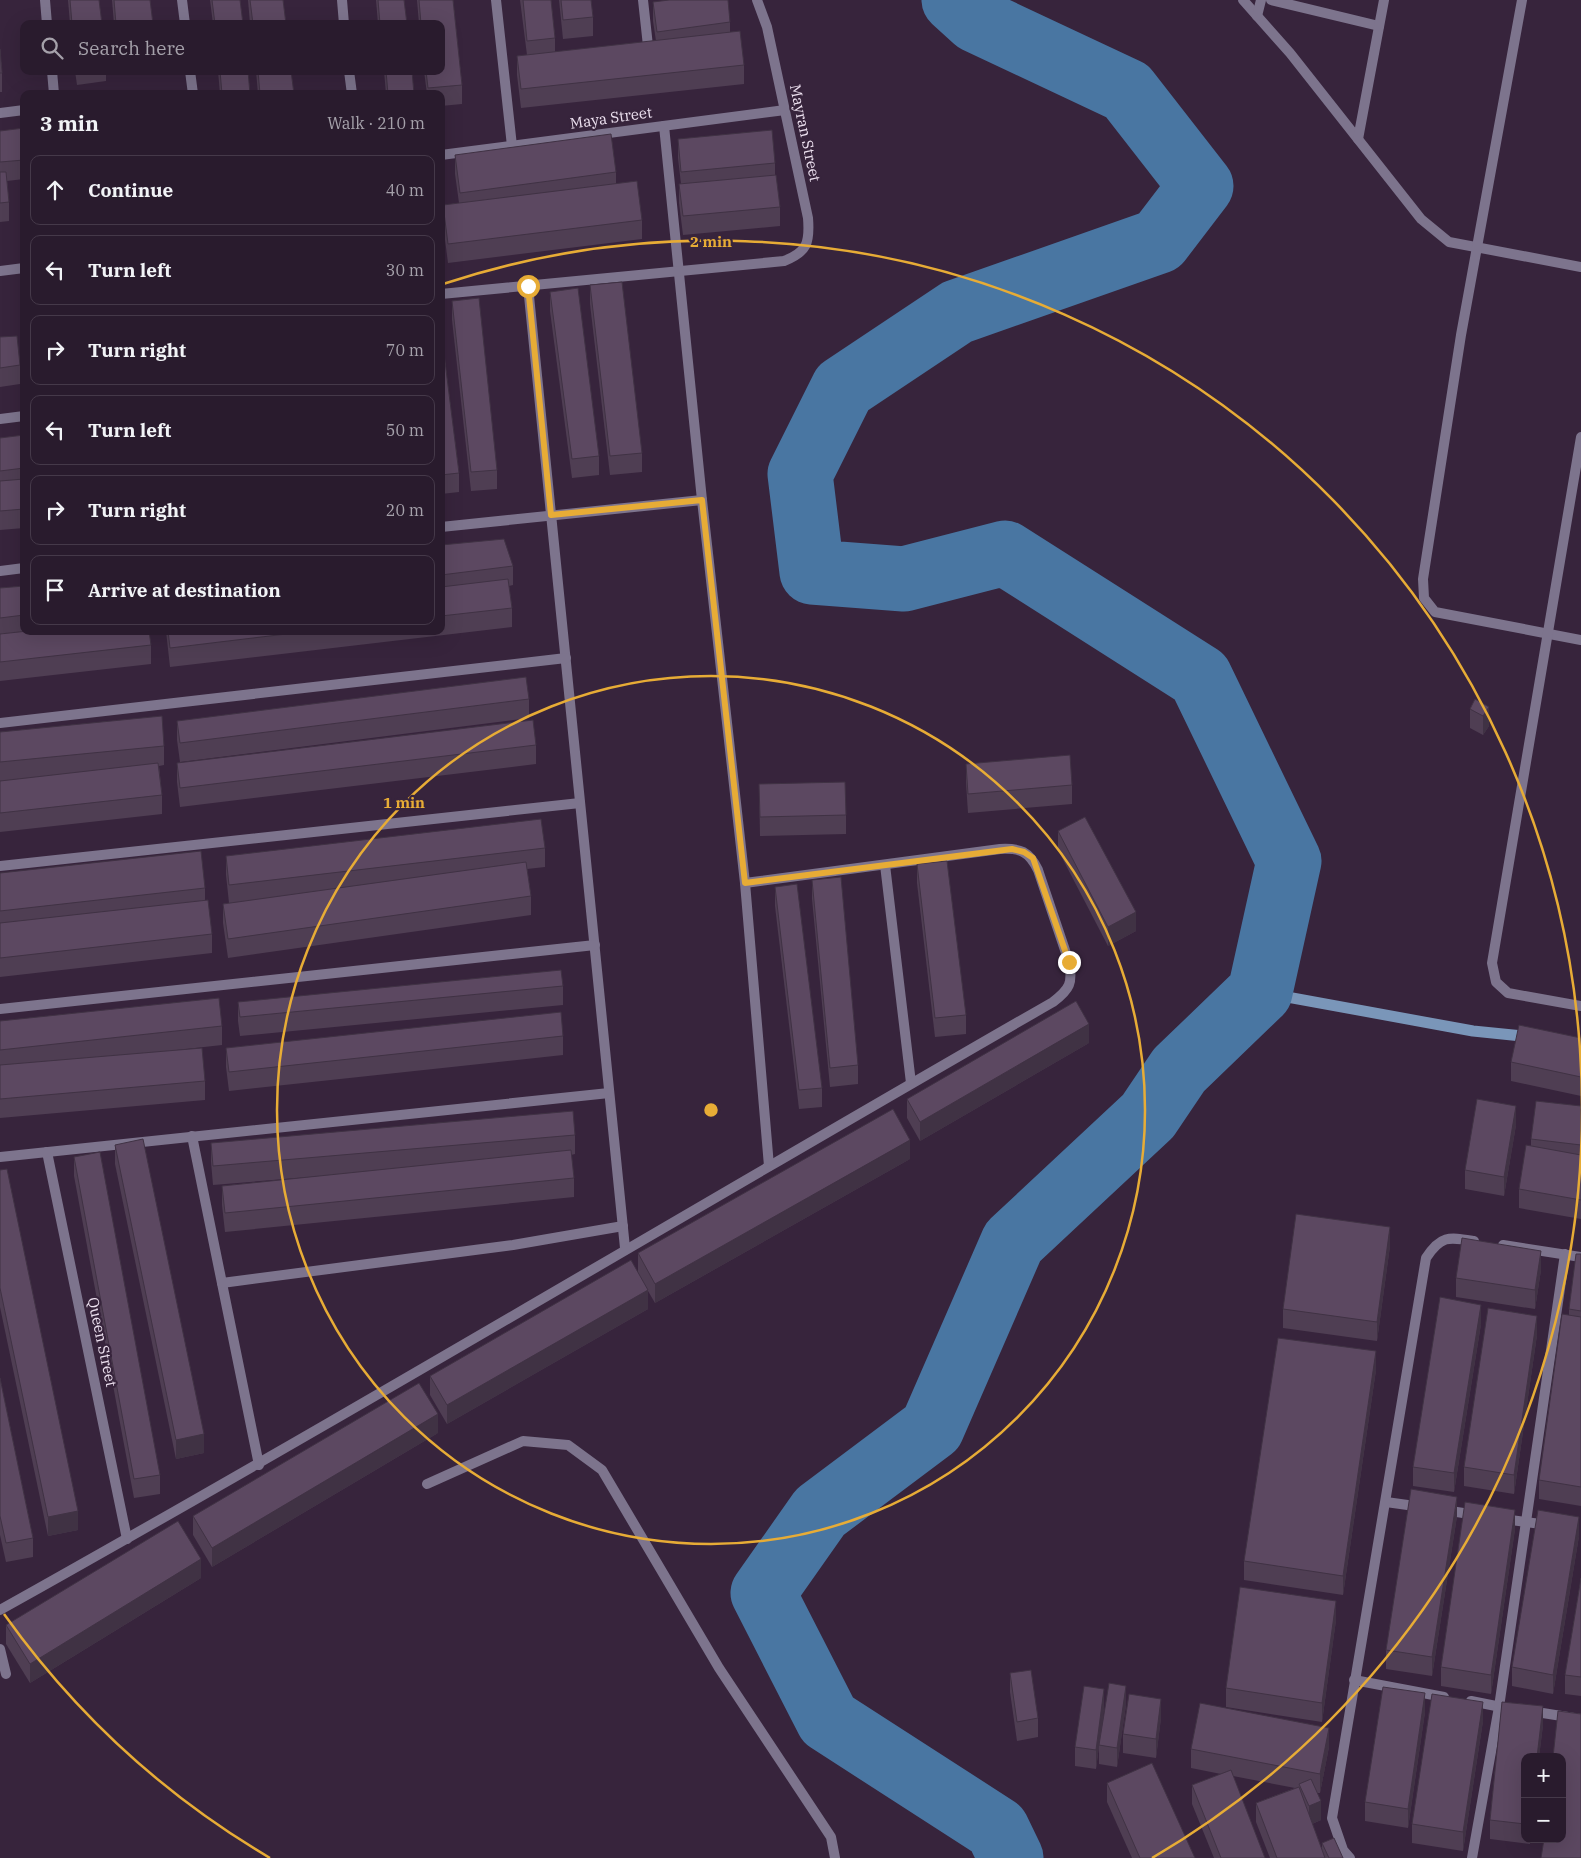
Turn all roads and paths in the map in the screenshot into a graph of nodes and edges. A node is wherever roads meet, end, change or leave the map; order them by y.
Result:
1 (45, 0) edge
2 (182, 0) edge
3 (342, 0) edge
4 (496, 0) edge
5 (643, 0) edge
6 (757, 0) edge
7 (1243, 0) edge
8 (1261, 0) edge
9 (1271, 0) edge
10 (1384, 0) edge
11 (1522, 0) edge
12 (1257, 16) junction
13 (47, 20) edge
14 (184, 20) edge
15 (344, 20) edge
16 (1379, 26) junction
17 (648, 46) edge
18 (52, 75) edge
19 (191, 75) edge
20 (350, 75) edge
21 (54, 90) edge
22 (192, 90) edge
23 (351, 90) edge
24 (20, 110) edge
25 (785, 110) junction
26 (0, 112) edge
27 (664, 126) junction
28 (1358, 138) junction
29 (512, 146) junction
30 (445, 155) edge
31 (1478, 248) junction
32 (1581, 266) edge
33 (20, 268) edge
34 (0, 270) edge
35 (679, 272) junction
36 (528, 286) junction
37 (445, 294) edge
38 (20, 416) edge
39 (0, 419) edge
40 (1581, 437) edge
41 (702, 500) junction
42 (551, 515) junction
43 (445, 527) edge
44 (20, 568) edge
45 (0, 571) edge
46 (1546, 634) junction
47 (1581, 640) edge
48 (566, 658) junction
49 (0, 723) edge
50 (580, 803) junction
51 (0, 866) edge
52 (885, 866) junction
53 (745, 883) junction
54 (595, 945) junction
55 (1581, 1006) edge
56 (0, 1008) edge
57 (911, 1083) junction
58 (609, 1093) junction
59 (192, 1136) junction
60 (47, 1152) junction
61 (0, 1157) edge
62 (769, 1166) junction
63 (623, 1226) junction
64 (625, 1248) junction
65 (1565, 1254) junction
66 (1581, 1257) edge
67 (222, 1283) junction
68 (259, 1465) junction
69 (427, 1484) dead end
70 (1386, 1502) junction
71 (1526, 1522) junction
72 (1563, 1527) edge
73 (127, 1539) junction
74 (0, 1610) edge
75 (0, 1649) edge
76 (6, 1674) dead end
77 (1354, 1680) junction
78 (1499, 1707) junction
79 (1581, 1719) edge
80 (835, 1858) edge
81 (1350, 1858) edge
82 (1472, 1858) edge

1 - 13 street
2 - 14 street
3 - 15 street
4 - 29 street
5 - 17 street
6 - 25 street, Mayran Street
7 - 12 street
8 - 12 street
9 - 16 street
10 - 16 street
11 - 31 street
12 - 28 street
16 - 28 street
18 - 21 street
19 - 22 street
20 - 23 street
24 - 26 street
25 - 27 street, Maya Street
25 - 35 street, Mayran Street
27 - 29 street, Maya Street
27 - 35 street
28 - 31 street
29 - 30 street, Maya Street
31 - 32 street
31 - 46 street
33 - 34 street
35 - 36 street
35 - 41 street
36 - 37 street
36 - 42 street
38 - 39 street
40 - 46 street
41 - 42 street
41 - 53 street
42 - 43 street
42 - 48 street
44 - 45 street
46 - 47 street
46 - 55 street
48 - 49 street
48 - 50 street
50 - 51 street
50 - 54 street
52 - 53 street
52 - 57 street
52 - 57 street
53 - 62 street
54 - 56 street
54 - 58 street
57 - 62 street
58 - 59 street
58 - 63 street
59 - 60 street
59 - 67 street
60 - 61 street
60 - 73 street, Queen Street
62 - 64 street
63 - 64 street
63 - 67 street
64 - 68 street
65 - 66 street
65 - 70 street
65 - 71 street
67 - 68 street
68 - 73 street
69 - 80 street
70 - 71 street
70 - 77 street
71 - 72 street
71 - 78 street
73 - 74 street
75 - 76 street
77 - 78 street
77 - 81 street
78 - 79 street
78 - 82 street

